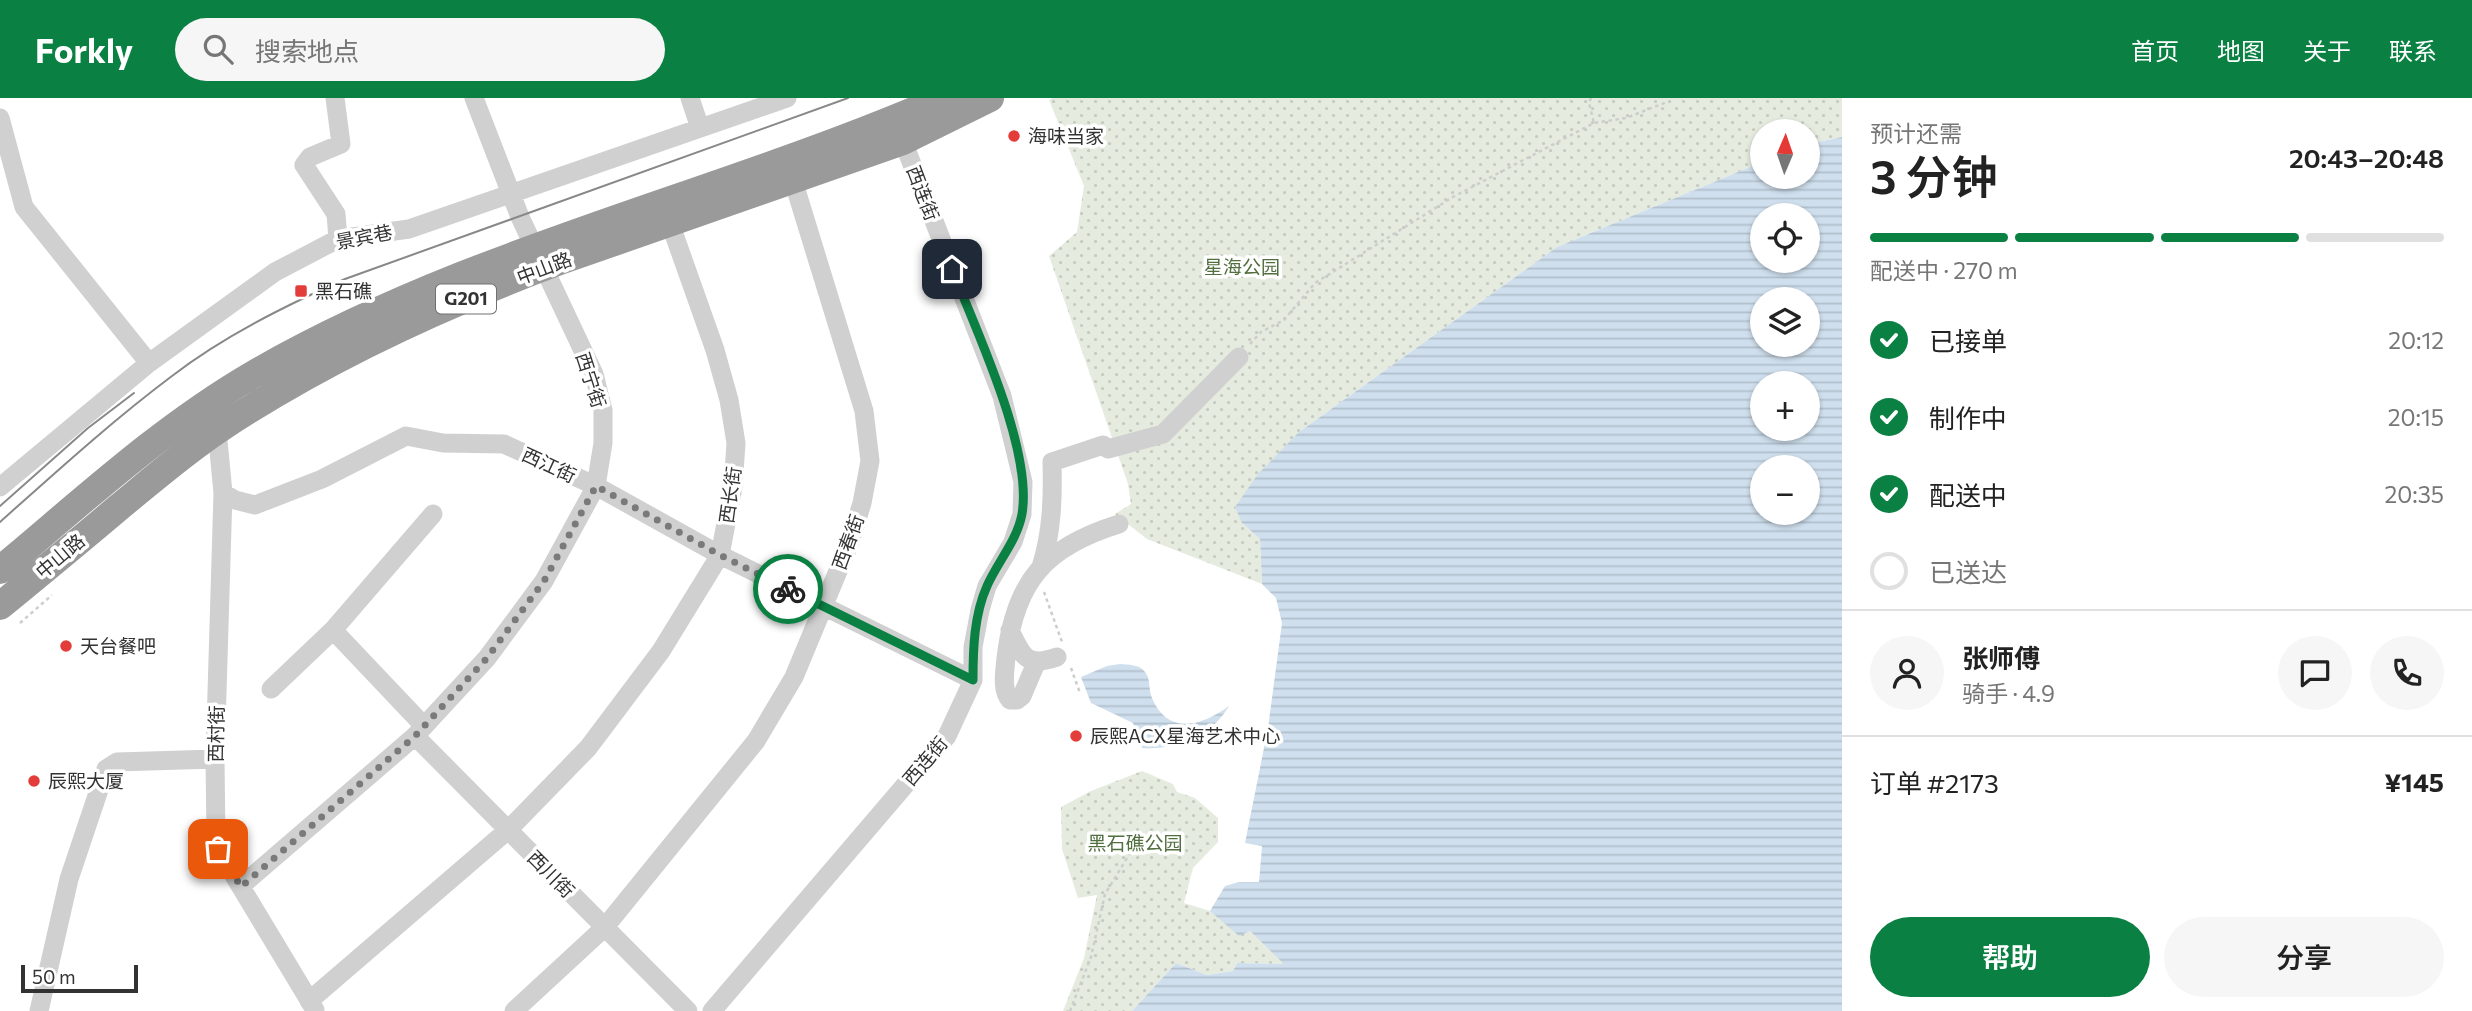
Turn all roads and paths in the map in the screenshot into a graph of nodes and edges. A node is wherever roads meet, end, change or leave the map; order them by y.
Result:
1 (335, 98) edge
2 (474, 98) edge
3 (690, 98) edge
4 (787, 98) edge
5 (944, 98) edge
6 (990, 98) edge
7 (1591, 98) edge
8 (1667, 102) dead end
9 (0, 118) edge
10 (1594, 123) junction
11 (700, 128) junction
12 (903, 141) junction
13 (793, 180) junction
14 (511, 195) junction
15 (670, 223) junction
16 (338, 239) junction
17 (538, 257) junction
18 (1239, 357) joint
19 (149, 363) junction
20 (217, 430) junction
21 (596, 486) junction
22 (0, 487) edge
23 (223, 493) junction
24 (433, 514) dead end
25 (1119, 524) dead end
26 (720, 555) junction
27 (0, 570) edge
28 (1039, 570) junction
29 (52, 595) dead end
30 (983, 598) junction
31 (824, 606) junction
32 (10, 615) edge
33 (1012, 620) junction
34 (333, 631) junction
35 (1063, 655) junction
36 (1036, 663) junction
37 (973, 680) junction
38 (271, 689) dead end
39 (1080, 693) dead end
40 (419, 731) junction
41 (215, 759) junction
42 (508, 830) junction
43 (1132, 850) dead end
44 (241, 887) junction
45 (605, 927) junction
46 (312, 1006) edge
47 (39, 1011) edge
48 (514, 1011) edge
49 (688, 1011) edge
50 (712, 1011) edge
51 (1070, 1011) edge

1 - 16 street
2 - 14 street, 西宁街
3 - 11 street
4 - 11 street, 景宾巷
5 - 17 highway, 中山路 / G201
6 - 12 highway, 中山路 / G201
7 - 10 path
8 - 10 path
9 - 19 street
10 - 18 path
11 - 14 street, 景宾巷
12 - 13 highway, 中山路 / G201
12 - 30 street, 西连街
13 - 15 highway, 中山路 / G201
13 - 31 street, 西春街
14 - 16 street, 景宾巷
14 - 17 street, 西宁街
15 - 17 highway, 中山路 / G201
15 - 26 street, 西长街
16 - 19 street, 景宾巷
17 - 20 highway, 中山路 / G201
17 - 21 street, 西宁街
17 - 27 highway, 中山路 / G201
18 - 28 street
19 - 22 street, 景宾巷
20 - 23 street, 西村街
20 - 32 highway, 中山路 / G201
21 - 23 street, 西江街
21 - 26 street, 西江街
21 - 40 street, 西宁街
23 - 41 street, 西村街
24 - 34 street
25 - 28 street
26 - 31 street, 西江街
26 - 42 street, 西长街
28 - 33 street
28 - 35 path
29 - 32 path
30 - 33 street
30 - 37 street, 西连街
31 - 37 street, 西江街
31 - 45 street, 西春街
33 - 36 street
33 - 36 street
34 - 38 street
34 - 40 street, 西川街
35 - 36 street
35 - 39 path
37 - 50 street, 西连街
40 - 42 street, 西川街
40 - 44 street, 西宁街
41 - 44 street, 西村街
41 - 47 street
42 - 45 street, 西川街
42 - 46 street, 西长街
43 - 51 path
44 - 46 street, 西村街
45 - 48 street, 西春街
45 - 49 street, 西川街

